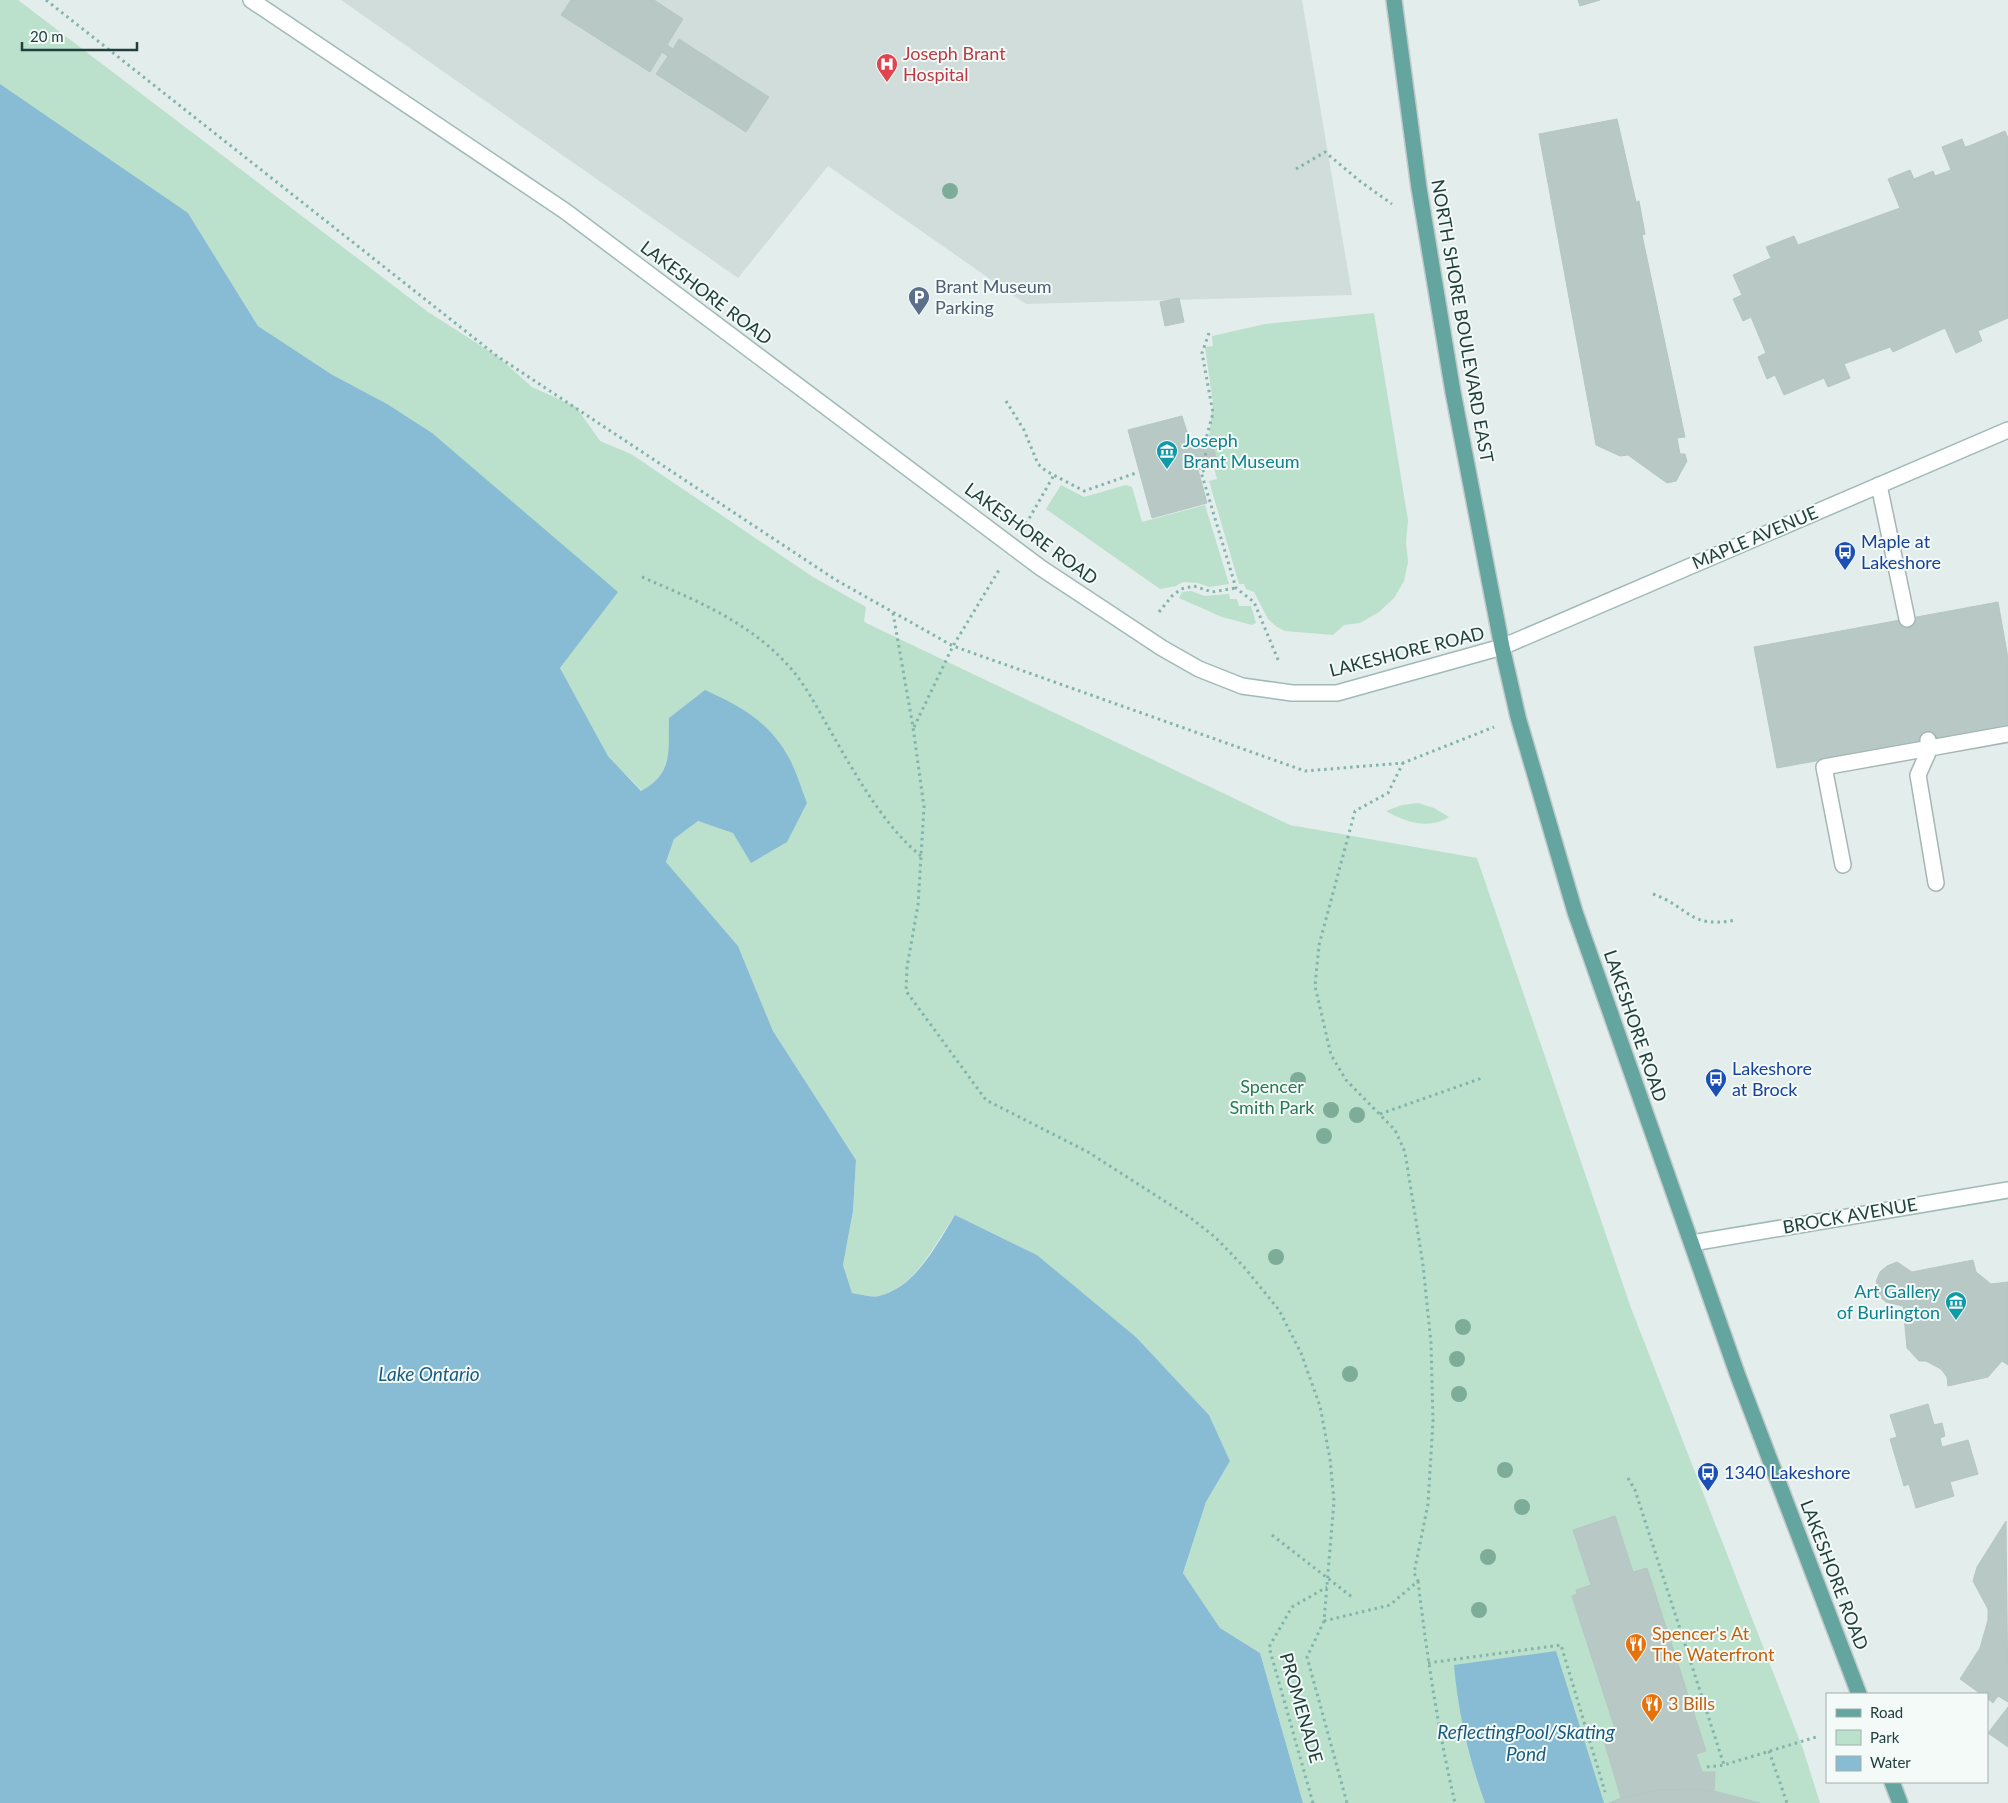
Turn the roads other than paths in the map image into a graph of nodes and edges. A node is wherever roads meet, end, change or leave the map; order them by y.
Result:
1 (251, 0) edge
2 (1394, 0) edge
3 (2008, 430) edge
4 (1879, 485) junction
5 (1907, 620) dead end
6 (1502, 647) junction
7 (2008, 734) edge
8 (1929, 744) junction
9 (1843, 866) dead end
10 (1936, 884) dead end
11 (2008, 1190) edge
12 (1692, 1243) junction
13 (1859, 1693) edge
14 (1892, 1783) edge
15 (1900, 1803) edge

1 - 6 main road, LAKESHORE ROAD
2 - 6 main road, NORTH SHORE BOULEVARD EAST
3 - 4 main road, MAPLE AVENUE
4 - 5 main road
4 - 6 main road, MAPLE AVENUE
6 - 12 main road, LAKESHORE ROAD
7 - 8 main road
8 - 9 main road
8 - 10 main road
11 - 12 main road, BROCK AVENUE
12 - 13 main road, LAKESHORE ROAD
14 - 15 main road

